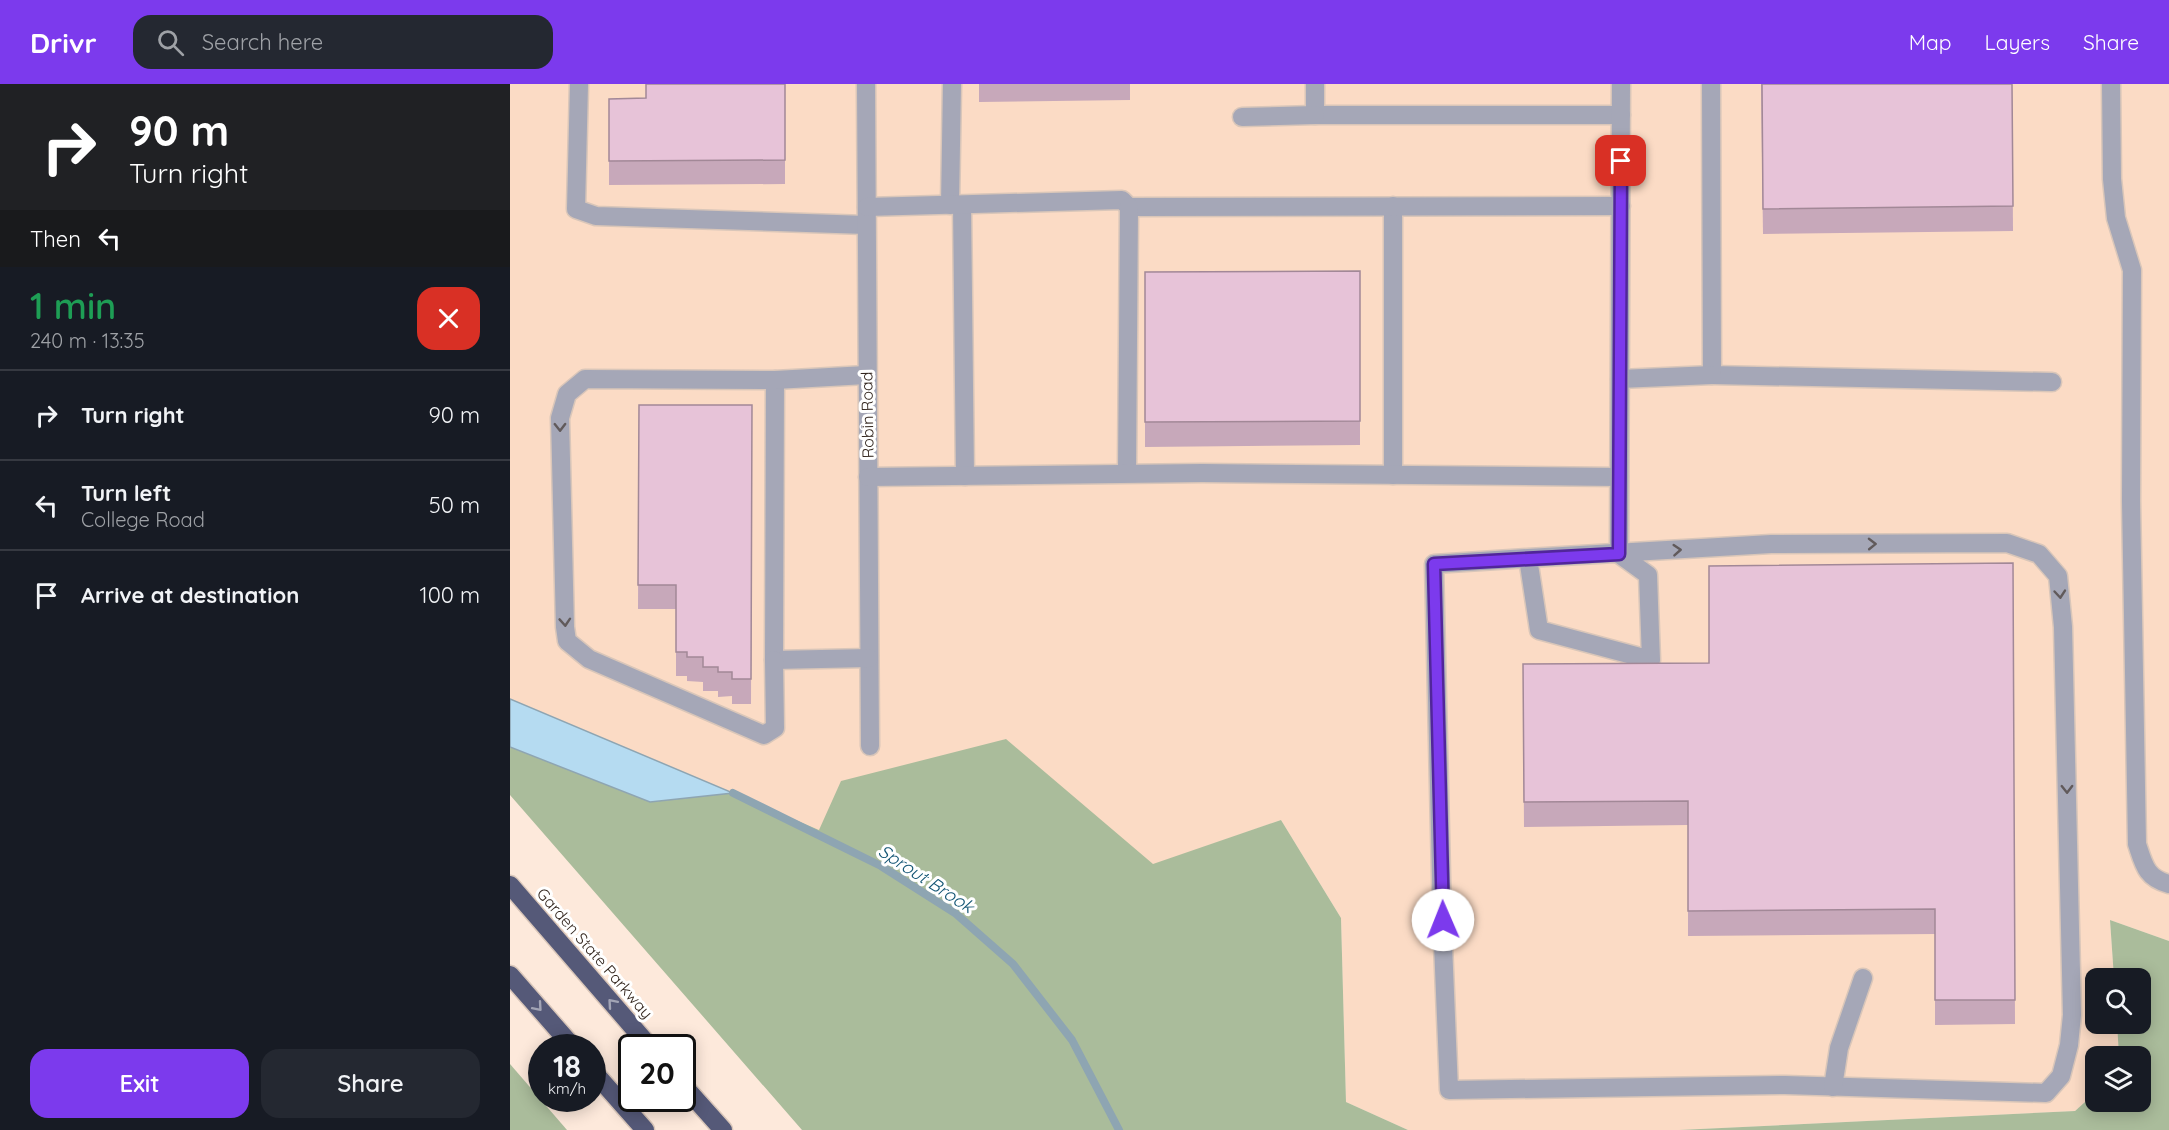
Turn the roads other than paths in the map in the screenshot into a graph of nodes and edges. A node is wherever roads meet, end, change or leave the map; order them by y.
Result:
1 (579, 84) edge
2 (866, 84) edge
3 (952, 84) edge
4 (1315, 84) edge
5 (1621, 84) edge
6 (1711, 84) edge
7 (2111, 84) edge
8 (1315, 115) junction
9 (1621, 115) junction
10 (1242, 117) dead end
11 (956, 205) junction
12 (1393, 206) junction
13 (1130, 207) junction
14 (1621, 207) junction
15 (866, 216) junction
16 (866, 375) junction
17 (1712, 375) junction
18 (1620, 379) junction
19 (775, 380) junction
20 (2052, 382) dead end
21 (1127, 473) junction
22 (1393, 475) junction
23 (965, 476) junction
24 (868, 477) junction
25 (1619, 477) junction
26 (1619, 554) junction
27 (1528, 558) junction
28 (869, 658) junction
29 (774, 660) junction
30 (870, 746) dead end
31 (2169, 884) edge
32 (510, 885) edge
33 (510, 975) edge
34 (1863, 978) dead end
35 (562, 1034) edge
36 (639, 1034) edge
37 (606, 1086) edge
38 (1833, 1087) junction
39 (696, 1100) edge
40 (645, 1130) edge
41 (723, 1130) edge

1 - 15 street
2 - 15 street, Robin Road
3 - 11 street
4 - 8 street
5 - 9 street
6 - 17 street
7 - 31 street
8 - 9 street
8 - 10 street
9 - 14 street
11 - 13 street
11 - 15 street
11 - 23 street
12 - 13 street
12 - 14 street
12 - 22 street
13 - 21 street
14 - 18 street
15 - 16 street, Robin Road
16 - 19 street
16 - 24 street, Robin Road
17 - 18 street
17 - 20 street
18 - 25 street
19 - 29 street
19 -> 29 street
21 - 22 street
21 - 23 street
22 - 25 street
23 - 24 street
24 - 28 street, Robin Road
25 - 26 street
26 - 27 street
26 - 27 street
26 -> 38 street
27 - 38 street
28 - 29 street
28 - 30 street, Robin Road
36 -> 32 highway, Garden State Parkway
33 -> 35 highway
34 - 38 street
37 - 40 highway
39 - 41 highway

